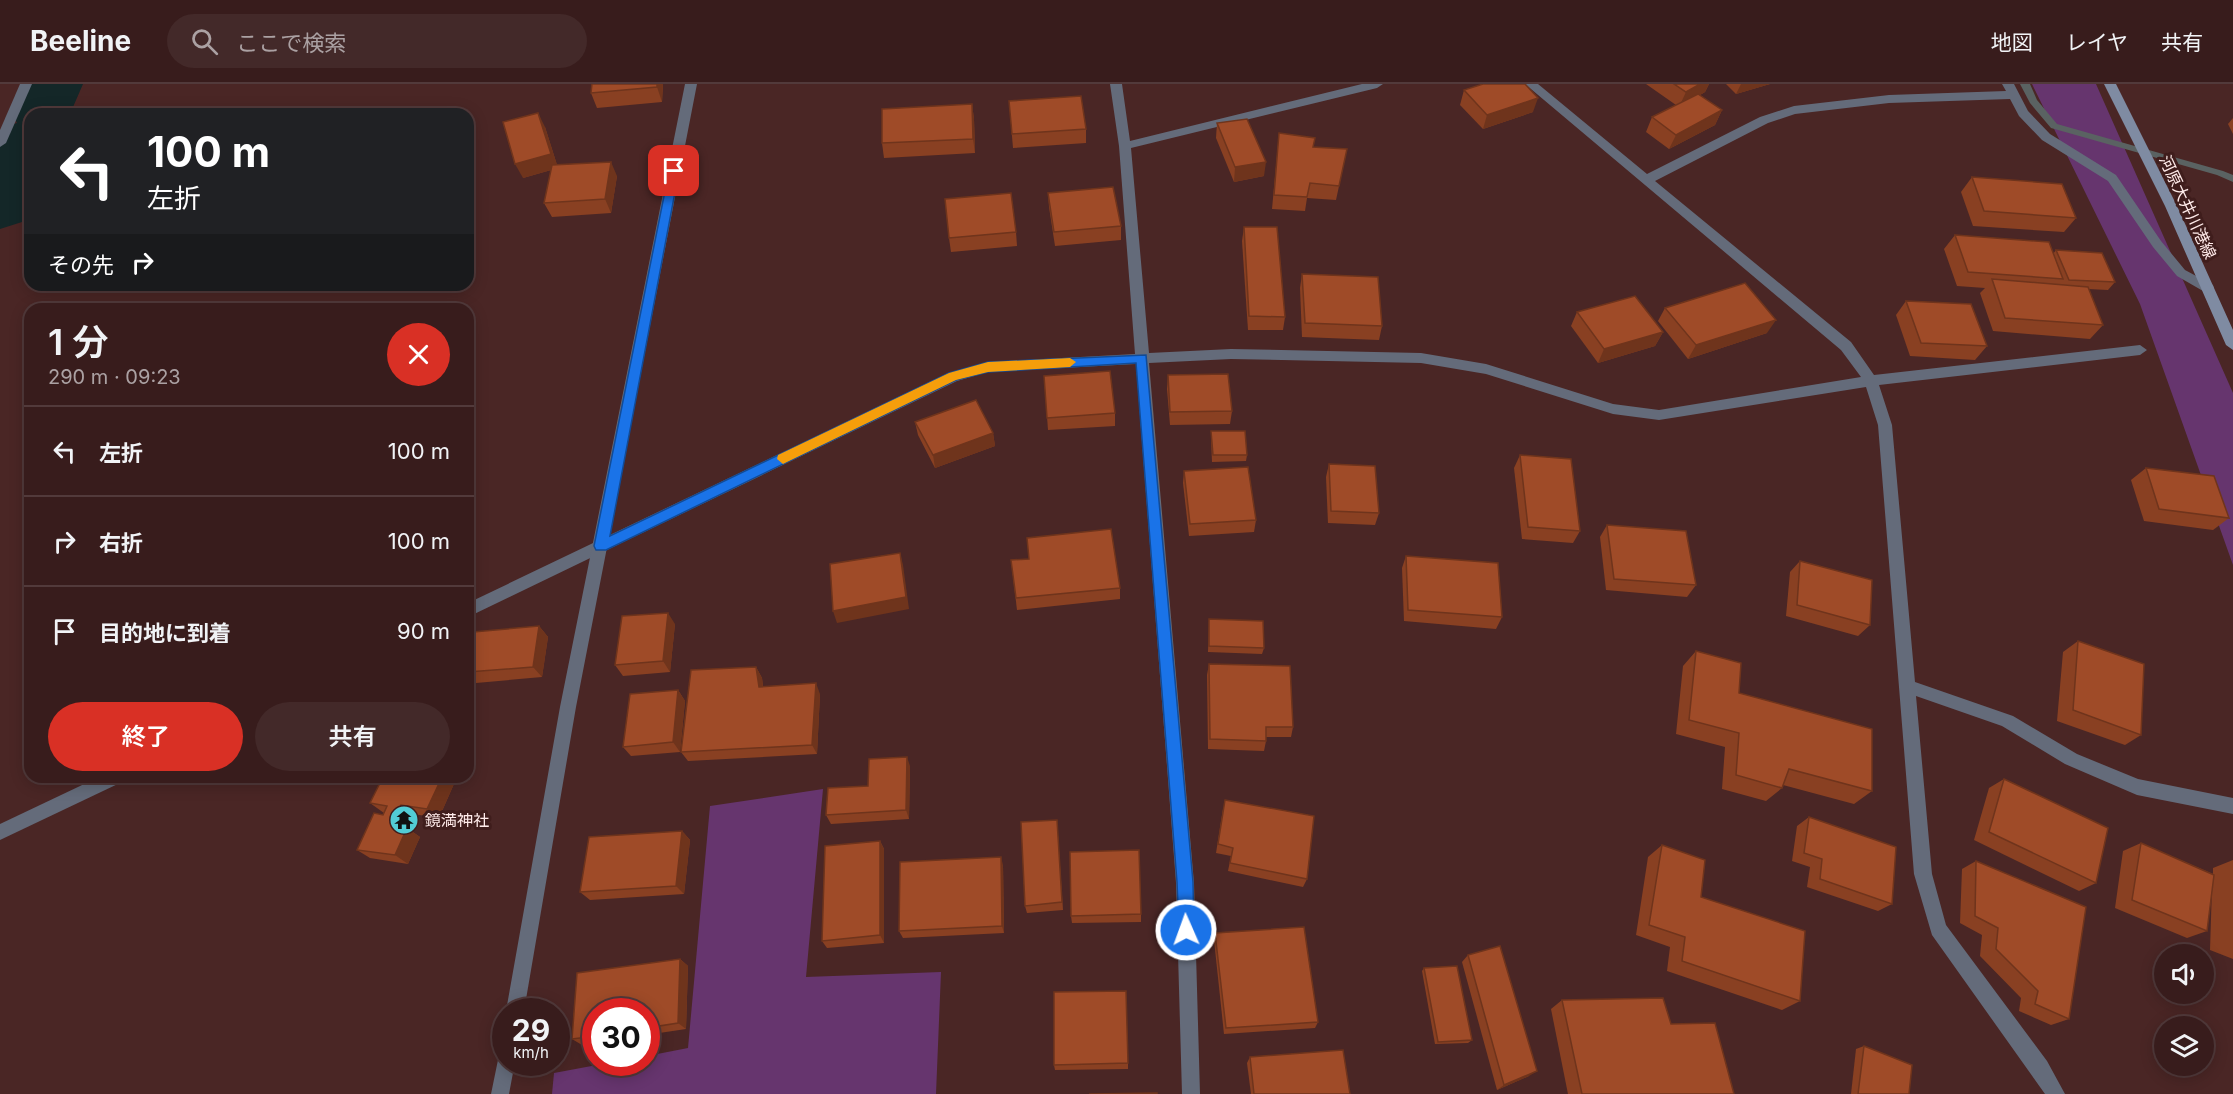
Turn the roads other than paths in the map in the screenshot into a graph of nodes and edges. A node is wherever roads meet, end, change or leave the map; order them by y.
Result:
1 (26, 84) edge
2 (691, 84) edge
3 (1116, 84) edge
4 (1377, 84) edge
5 (1531, 84) edge
6 (2110, 84) edge
7 (2011, 89) edge
8 (0, 143) edge
9 (1125, 146) junction
10 (1646, 180) junction
11 (2208, 288) junction
12 (2233, 345) edge
13 (2140, 350) dead end
14 (1142, 358) junction
15 (1871, 381) junction
16 (601, 546) junction
17 (474, 607) edge
18 (1907, 686) junction
19 (103, 783) edge
20 (2233, 806) edge
21 (0, 832) edge
22 (517, 998) edge
23 (503, 1076) edge
24 (500, 1094) edge
25 (1191, 1094) edge
26 (2056, 1094) edge

1 - 8 street
2 - 16 street
3 - 9 street
4 - 9 street
5 - 10 street
6 - 11 main road, 河原大井川港線
7 - 10 street
7 - 11 street
9 - 14 street
10 - 15 street
11 - 12 main road, 河原大井川港線
13 - 15 street
14 - 15 street
14 - 16 street
14 - 25 street
15 - 18 street
16 - 17 street
16 - 22 street
18 - 20 street
18 - 26 street
19 - 21 street
23 - 24 street

